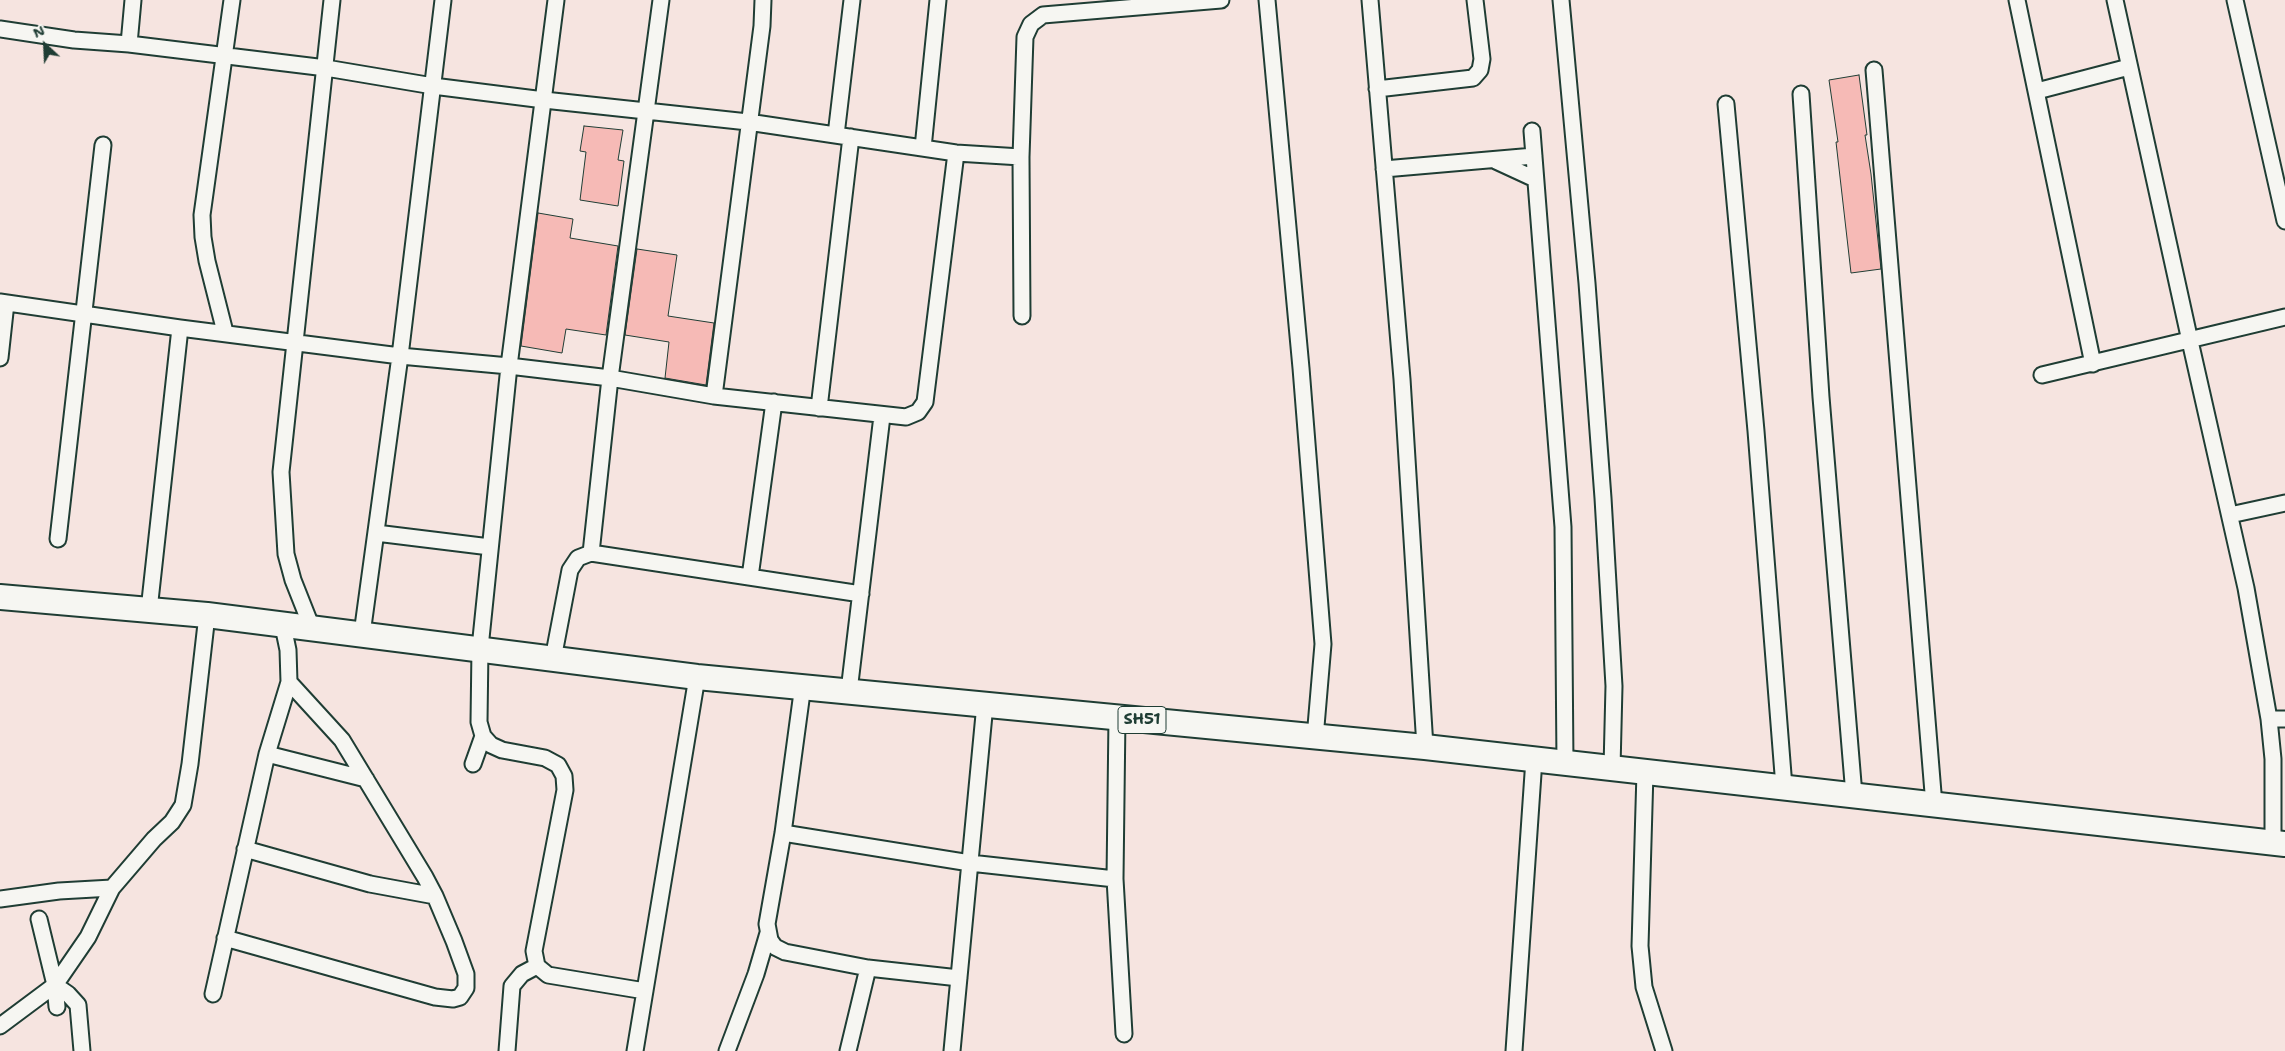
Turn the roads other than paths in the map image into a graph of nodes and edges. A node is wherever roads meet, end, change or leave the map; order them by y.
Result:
1 (133, 0) edge
2 (232, 0) edge
3 (332, 0) edge
4 (443, 0) edge
5 (556, 0) edge
6 (661, 0) edge
7 (763, 0) edge
8 (852, 0) edge
9 (938, 0) edge
10 (1222, 0) edge
11 (1267, 0) edge
12 (1370, 0) edge
13 (1475, 0) edge
14 (1562, 0) edge
15 (2017, 0) edge
16 (2115, 0) edge
17 (2235, 0) edge
18 (1171, 2) edge
19 (1072, 6) edge
20 (0, 29) edge
21 (129, 44) junction
22 (226, 56) junction
23 (2129, 67) junction
24 (326, 68) junction
25 (1874, 70) dead end
26 (433, 86) junction
27 (1377, 89) junction
28 (2037, 91) junction
29 (1801, 94) dead end
30 (544, 100) junction
31 (1726, 104) dead end
32 (646, 111) junction
33 (748, 122) junction
34 (1532, 131) dead end
35 (843, 136) junction
36 (103, 145) dead end
37 (923, 148) junction
38 (956, 153) junction
39 (1534, 156) junction
40 (1021, 158) junction
41 (1494, 160) junction
42 (1384, 169) junction
43 (1536, 179) junction
44 (2285, 221) edge
45 (3, 302) edge
46 (85, 313) junction
47 (1022, 316) dead end
48 (2285, 317) edge
49 (186, 328) junction
50 (219, 332) junction
51 (294, 341) junction
52 (2190, 341) junction
53 (400, 356) junction
54 (0, 358) edge
55 (2093, 364) junction
56 (510, 366) junction
57 (2042, 375) dead end
58 (610, 378) junction
59 (714, 396) junction
60 (774, 402) junction
61 (818, 408) junction
62 (882, 416) junction
63 (2285, 503) edge
64 (2230, 516) junction
65 (376, 533) junction
66 (58, 539) dead end
67 (490, 547) junction
68 (591, 553) junction
69 (750, 577) junction
70 (861, 594) junction
71 (0, 597) edge
72 (148, 610) junction
73 (206, 615) junction
74 (283, 626) junction
75 (312, 628) junction
76 (362, 634) junction
77 (480, 648) junction
78 (553, 659) junction
79 (697, 677) junction
80 (289, 682) junction
81 (803, 686) junction
82 (849, 691) junction
83 (985, 704) junction
84 (1117, 717) junction
85 (2269, 719) junction
86 (2285, 719) edge
87 (483, 736) junction
88 (1315, 738) junction
89 (1425, 747) junction
90 (267, 754) junction
91 (1534, 759) junction
92 (1565, 763) junction
93 (473, 764) dead end
94 (1612, 768) junction
95 (1646, 772) junction
96 (366, 779) junction
97 (1784, 787) junction
98 (1854, 795) junction
99 (1934, 804) junction
100 (783, 833) junction
101 (2279, 843) edge
102 (245, 849) junction
103 (970, 863) junction
104 (1115, 879) junction
105 (112, 888) junction
106 (435, 896) junction
107 (0, 899) edge
108 (40, 919) dead end
109 (768, 933) junction
110 (225, 938) junction
111 (537, 966) junction
112 (868, 968) junction
113 (959, 978) junction
114 (55, 984) junction
115 (645, 991) junction
116 (212, 994) dead end
117 (57, 1007) dead end
118 (0, 1026) edge
119 (1124, 1034) dead end
120 (82, 1051) edge
121 (507, 1051) edge
122 (635, 1051) edge
123 (727, 1051) edge
124 (848, 1051) edge
125 (952, 1051) edge
126 (1514, 1051) edge
127 (1664, 1051) edge

1 - 21 street
2 - 22 street
3 - 24 street
4 - 26 street
5 - 30 street
6 - 32 street
7 - 33 street
8 - 35 street
9 - 37 street
10 - 18 street
11 - 88 street
12 - 27 street
13 - 27 street
14 - 94 street
15 - 28 street
16 - 23 street
17 - 44 street
18 - 19 street
19 - 40 street
20 - 21 street
21 - 22 street
22 - 24 street
22 - 50 street
23 - 28 street
23 - 52 street
24 - 26 street
24 - 51 street
25 - 99 street
26 - 30 street
26 - 53 street
27 - 42 street
28 - 55 street
29 - 98 street
30 - 32 street
30 - 56 street
31 - 97 street
32 - 33 street
32 - 58 street
33 - 35 street
33 - 59 street
34 - 39 street
35 - 37 street
35 - 61 street
36 - 46 street
37 - 38 street
38 - 40 street
38 - 62 street
39 - 41 street
39 - 43 street
40 - 47 street
41 - 42 street
41 - 43 street
42 - 89 street
43 - 92 street
45 - 46 street
45 - 54 street
46 - 49 street
46 - 66 street
48 - 52 street
49 - 50 street
49 - 72 street
50 - 51 street
51 - 53 street
51 - 75 street
52 - 55 street
52 - 64 street
53 - 56 street
53 - 65 street
55 - 57 street
56 - 58 street
56 - 67 street
58 - 59 street
58 - 68 street
59 - 60 street
60 - 61 street
60 - 69 street
61 - 62 street
62 - 70 street
63 - 64 street
64 - 85 street
65 - 67 street
65 - 76 street
67 - 77 street
68 - 69 street
68 - 78 street
69 - 70 street
70 - 82 street
71 - 72 main road, SH51
72 - 73 main road, SH51
73 - 74 main road, SH51
73 - 105 street
74 - 75 main road, SH51
74 - 80 street
75 - 76 main road, SH51
76 - 77 main road, SH51
77 - 78 main road, SH51
77 - 87 street
78 - 79 main road, SH51
79 - 81 main road, SH51
79 - 115 street
80 - 90 street
80 - 96 street
81 - 82 main road, SH51
81 - 100 street
82 - 83 main road, SH51
83 - 84 main road, SH51
83 - 103 street
84 - 88 main road, SH51
84 - 104 street
85 - 86 street
85 - 101 street
87 - 93 street
87 - 111 street
88 - 89 main road, SH51
89 - 91 main road, SH51
90 - 96 street
90 - 102 street
91 - 92 main road, SH51
91 - 126 street
92 - 94 main road, SH51
94 - 95 main road, SH51
95 - 97 main road, SH51
95 - 127 street
96 - 106 street
97 - 98 main road, SH51
98 - 99 main road, SH51
99 - 101 main road, SH51
100 - 103 street
100 - 109 street
102 - 106 street
102 - 110 street
103 - 104 street
103 - 113 street
104 - 119 street
105 - 107 street
105 - 114 street
106 - 110 street
108 - 114 street
109 - 112 street
109 - 123 street
110 - 116 street
111 - 115 street
111 - 121 street
112 - 113 street
112 - 124 street
113 - 125 street
114 - 117 street
114 - 118 street
114 - 120 street
115 - 122 street

